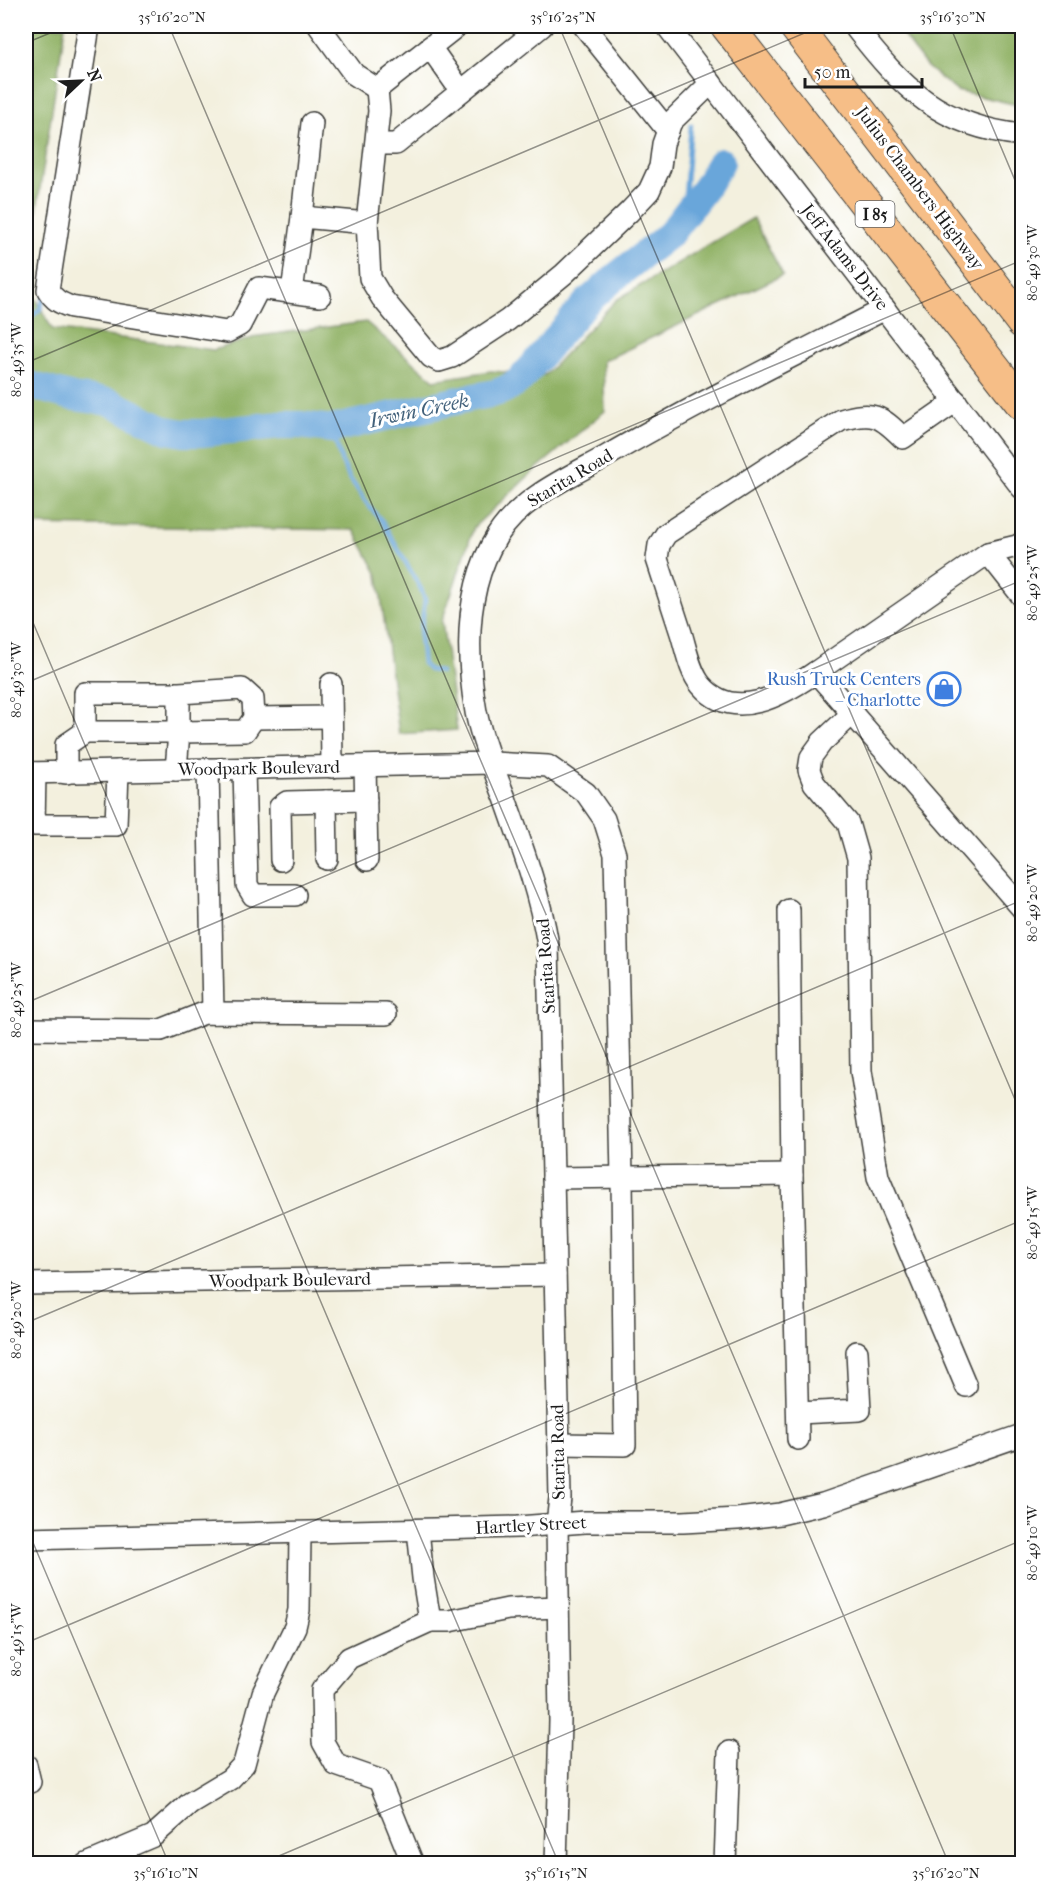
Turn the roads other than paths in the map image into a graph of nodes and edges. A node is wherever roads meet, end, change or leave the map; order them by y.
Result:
1 (89, 26) edge
2 (319, 26) edge
3 (457, 26) edge
4 (542, 26) edge
5 (584, 26) edge
6 (667, 26) edge
7 (728, 26) edge
8 (795, 26) edge
9 (854, 26) edge
10 (430, 47) junction
11 (711, 83) junction
12 (377, 89) junction
13 (461, 91) junction
14 (312, 123) dead end
15 (668, 131) junction
16 (1023, 135) edge
17 (376, 144) junction
18 (302, 217) junction
19 (367, 221) junction
20 (292, 292) junction
21 (320, 296) dead end
22 (885, 309) junction
23 (1023, 322) edge
24 (956, 401) junction
25 (1023, 404) edge
26 (1023, 488) edge
27 (1023, 543) edge
28 (988, 553) junction
29 (1023, 596) edge
30 (816, 672) junction
31 (331, 684) dead end
32 (179, 693) junction
33 (853, 713) junction
34 (331, 717) junction
35 (254, 718) junction
36 (85, 732) junction
37 (179, 732) junction
38 (492, 763) junction
39 (365, 766) junction
40 (332, 767) junction
41 (244, 769) junction
42 (176, 770) junction
43 (208, 770) junction
44 (118, 771) junction
45 (30, 773) edge
46 (66, 773) junction
47 (366, 800) junction
48 (326, 801) junction
49 (327, 859) dead end
50 (281, 860) dead end
51 (367, 860) dead end
52 (295, 895) dead end
53 (1023, 908) edge
54 (789, 910) dead end
55 (213, 1013) junction
56 (386, 1014) dead end
57 (26, 1029) edge
58 (792, 1175) junction
59 (622, 1177) junction
60 (553, 1178) junction
61 (555, 1275) junction
62 (26, 1284) edge
63 (857, 1352) dead end
64 (966, 1386) dead end
65 (798, 1413) junction
66 (1023, 1435) edge
67 (798, 1439) dead end
68 (559, 1444) junction
69 (557, 1524) junction
70 (418, 1530) junction
71 (300, 1533) junction
72 (26, 1539) edge
73 (558, 1607) junction
74 (430, 1621) junction
75 (729, 1752) dead end
76 (87, 1863) edge
77 (412, 1863) edge
78 (556, 1863) edge
79 (725, 1863) edge

1 - 20 street
2 - 12 street
3 - 10 street
4 - 13 street
5 - 15 street
6 - 11 street, Jeff Adams Drive
7 - 25 highway, I 85
8 - 23 highway, Julius Chambers Highway
9 - 16 street
10 - 12 street
10 - 13 street
11 - 15 street
11 - 22 street, Jeff Adams Drive
12 - 17 street
13 - 17 street
14 - 18 street
15 - 19 street
17 - 19 street
18 - 19 street
18 - 20 street
20 - 21 street
22 - 24 street, Jeff Adams Drive
22 - 38 street, Starita Road
24 - 26 street, Jeff Adams Drive
24 - 30 street
27 - 28 street
28 - 29 street
28 - 30 street
30 - 33 street
31 - 34 street
32 - 35 street
32 - 36 street
32 - 37 street
33 - 53 street
33 - 64 street
34 - 35 street
34 - 40 street
35 - 37 street
36 - 37 street
36 - 46 street
37 - 42 street
38 - 39 street, Woodpark Boulevard
38 - 59 street, Woodpark Boulevard
38 - 60 street, Starita Road
39 - 40 street, Woodpark Boulevard
39 - 47 street
40 - 41 street, Woodpark Boulevard
41 - 43 street, Woodpark Boulevard
41 - 52 street
42 - 43 street, Woodpark Boulevard
42 - 44 street, Woodpark Boulevard
43 - 55 street
44 - 45 street
44 - 46 street, Woodpark Boulevard
45 - 46 street, Woodpark Boulevard
47 - 48 street
47 - 51 street
48 - 49 street
48 - 50 street
54 - 58 street
55 - 56 street
55 - 57 street
58 - 59 street
58 - 65 street
59 - 60 street
59 - 68 street, Woodpark Boulevard
60 - 61 street, Starita Road
61 - 62 street, Woodpark Boulevard
61 - 68 street, Starita Road
63 - 65 street
65 - 67 street
66 - 69 street, Hartley Street
68 - 69 street, Starita Road
69 - 70 street, Hartley Street
69 - 73 street, Starita Road
70 - 71 street, Hartley Street
70 - 74 street
71 - 72 street, Hartley Street
71 - 76 street
73 - 74 street
73 - 78 street, Starita Road
74 - 77 street
75 - 79 street

